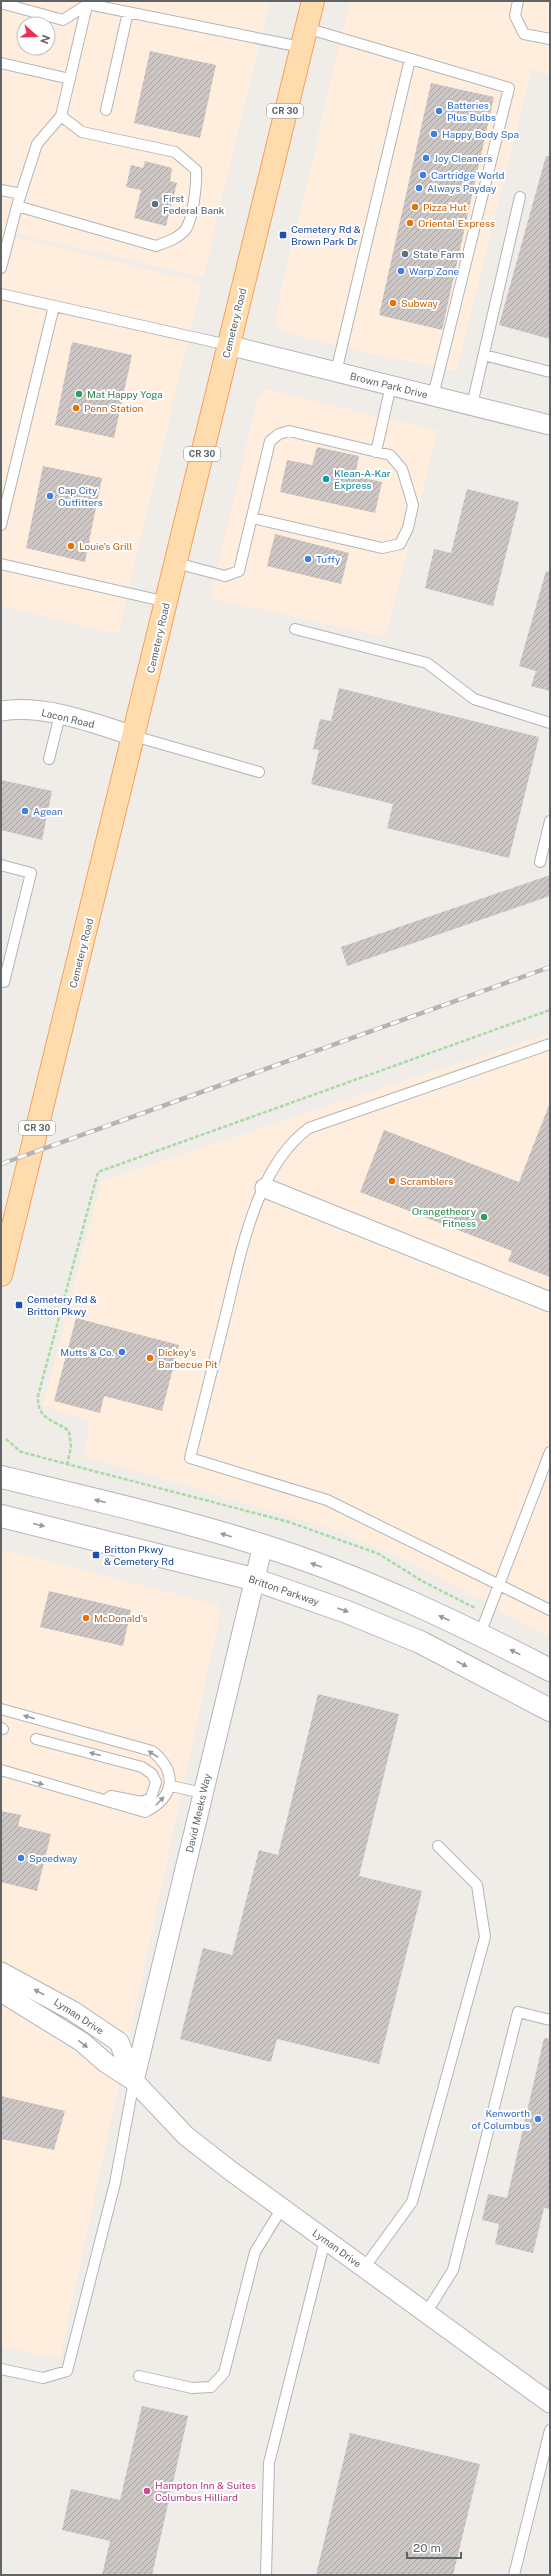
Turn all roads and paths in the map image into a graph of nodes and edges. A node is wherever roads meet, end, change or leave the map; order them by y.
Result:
1 (313, 1) edge
2 (518, 1) edge
3 (88, 2) edge
4 (1, 3) edge
5 (128, 12) junction
6 (303, 38) junction
7 (550, 39) edge
8 (410, 59) junction
9 (1, 63) edge
10 (70, 80) junction
11 (106, 110) dead end
12 (61, 116) junction
13 (1, 190) edge
14 (21, 194) junction
15 (520, 197) dead end
16 (17, 206) junction
17 (1, 268) edge
18 (1, 294) edge
19 (54, 306) junction
20 (228, 345) junction
21 (484, 355) junction
22 (336, 372) junction
23 (550, 372) edge
24 (391, 386) junction
25 (433, 396) junction
26 (472, 406) junction
27 (550, 425) edge
28 (376, 452) junction
29 (252, 518) junction
30 (1, 525) edge
31 (176, 563) junction
32 (1, 564) edge
33 (167, 602) junction
34 (295, 629) dead end
35 (1, 711) edge
36 (60, 715) junction
37 (550, 723) edge
38 (134, 736) junction
39 (50, 759) dead end
40 (259, 772) dead end
41 (550, 821) edge
42 (540, 862) dead end
43 (1, 865) edge
44 (4, 982) dead end
45 (550, 1010) edge
46 (550, 1044) edge
47 (265, 1188) junction
48 (1, 1275) edge
49 (550, 1302) edge
50 (550, 1452) edge
51 (66, 1465) dead end
52 (1, 1477) edge
53 (1, 1516) edge
54 (263, 1546) junction
55 (253, 1579) junction
56 (499, 1584) junction
57 (550, 1610) edge
58 (480, 1634) junction
59 (550, 1670) edge
60 (1, 1710) edge
61 (550, 1710) edge
62 (36, 1739) dead end
63 (1, 1770) edge
64 (170, 1786) junction
65 (203, 1793) junction
66 (104, 1801) junction
67 (438, 1846) dead end
68 (1, 1972) edge
69 (1, 1992) edge
70 (550, 2020) edge
71 (134, 2081) junction
72 (282, 2208) junction
73 (325, 2240) junction
74 (364, 2268) junction
75 (426, 2313) junction
76 (1, 2369) edge
77 (139, 2376) dead end
78 (550, 2403) edge
79 (550, 2430) edge
80 (266, 2575) edge
81 (514, 2575) edge

1 - 6 main road, Cemetery Road / CR 30
2 - 7 lane
3 - 4 lane
3 - 5 lane
3 - 10 lane
5 - 6 lane
5 - 11 lane
6 - 8 lane
6 - 20 main road, Cemetery Road / CR 30
8 - 22 lane
8 - 25 lane
9 - 10 lane
10 - 12 lane
12 - 14 lane
12 - 16 lane
13 - 14 lane
14 - 16 lane
15 - 21 lane
16 - 17 lane
18 - 19 lane
19 - 20 lane
19 - 30 lane
20 - 22 street, Brown Park Drive
20 - 31 main road, Cemetery Road / CR 30
21 - 23 lane
21 - 26 lane
22 - 24 street, Brown Park Drive
24 - 25 street, Brown Park Drive
24 - 28 lane
25 - 26 street, Brown Park Drive
26 - 27 street, Brown Park Drive
28 - 29 lane
28 - 29 lane
29 - 31 lane
31 - 33 main road, Cemetery Road / CR 30
32 - 33 lane
33 - 38 main road, Cemetery Road / CR 30
34 - 37 lane
35 - 36 street, Lacon Road
36 - 38 street, Lacon Road
36 - 39 lane
38 - 40 lane
38 - 48 main road, Cemetery Road / CR 30
41 - 42 lane
43 - 44 lane
45 - 51 path
46 - 47 lane
47 - 49 street
47 - 56 lane
50 - 56 lane
54 -> 52 main road
53 -> 55 main road, Britton Parkway
54 - 55 street, David Meeks Way
58 -> 54 main road
55 -> 61 main road, Britton Parkway
55 - 65 street, David Meeks Way
56 - 57 lane
56 - 58 lane
59 -> 58 main road
64 -> 60 lane
66 -> 62 lane
63 -> 66 lane
64 - 65 lane
66 -> 64 lane
65 - 71 street, David Meeks Way
67 - 74 lane
71 -> 68 street, Lyman Drive
69 -> 71 street, Lyman Drive
70 - 75 lane
71 - 72 street, Lyman Drive
71 - 76 lane
72 - 73 street, Lyman Drive
72 - 77 lane
73 - 74 street, Lyman Drive
73 - 80 lane
74 - 75 street, Lyman Drive
75 - 78 street, Lyman Drive
79 - 81 lane

